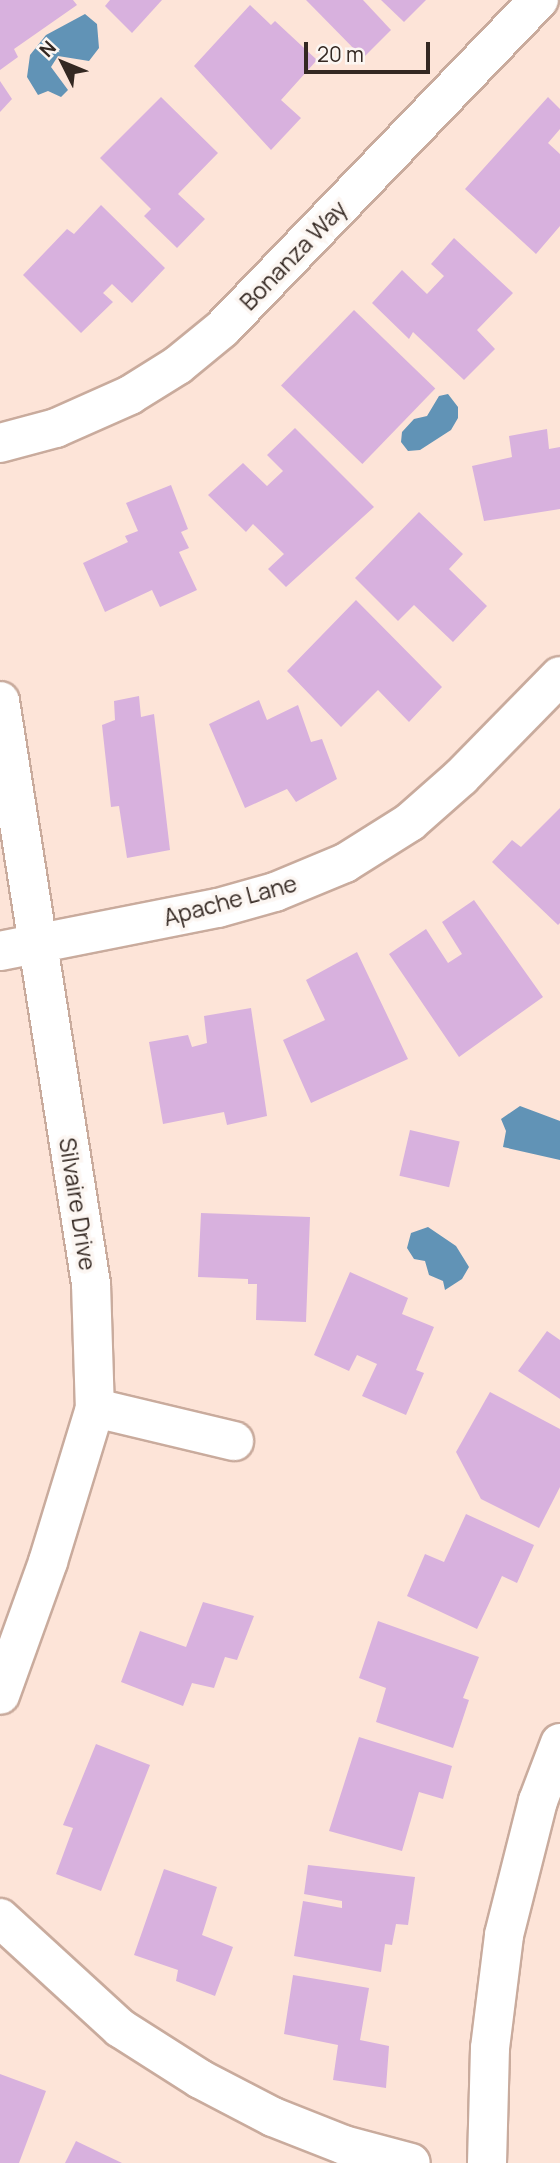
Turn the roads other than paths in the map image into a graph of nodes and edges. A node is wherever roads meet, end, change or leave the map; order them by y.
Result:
1 (539, 0) edge
2 (0, 443) edge
3 (560, 676) edge
4 (0, 701) edge
5 (38, 945) junction
6 (0, 951) edge
7 (96, 1408) junction
8 (234, 1441) dead end
9 (0, 1695) edge
10 (560, 1743) edge
11 (0, 1918) edge
12 (411, 2163) edge
13 (487, 2163) edge

1 - 2 street, Bonanza Way
3 - 5 street, Apache Lane
4 - 5 street, Silvaire Drive
5 - 6 street, Apache Lane
5 - 7 street, Silvaire Drive
7 - 8 street
7 - 9 street, Silvaire Drive
10 - 13 street
11 - 12 street

